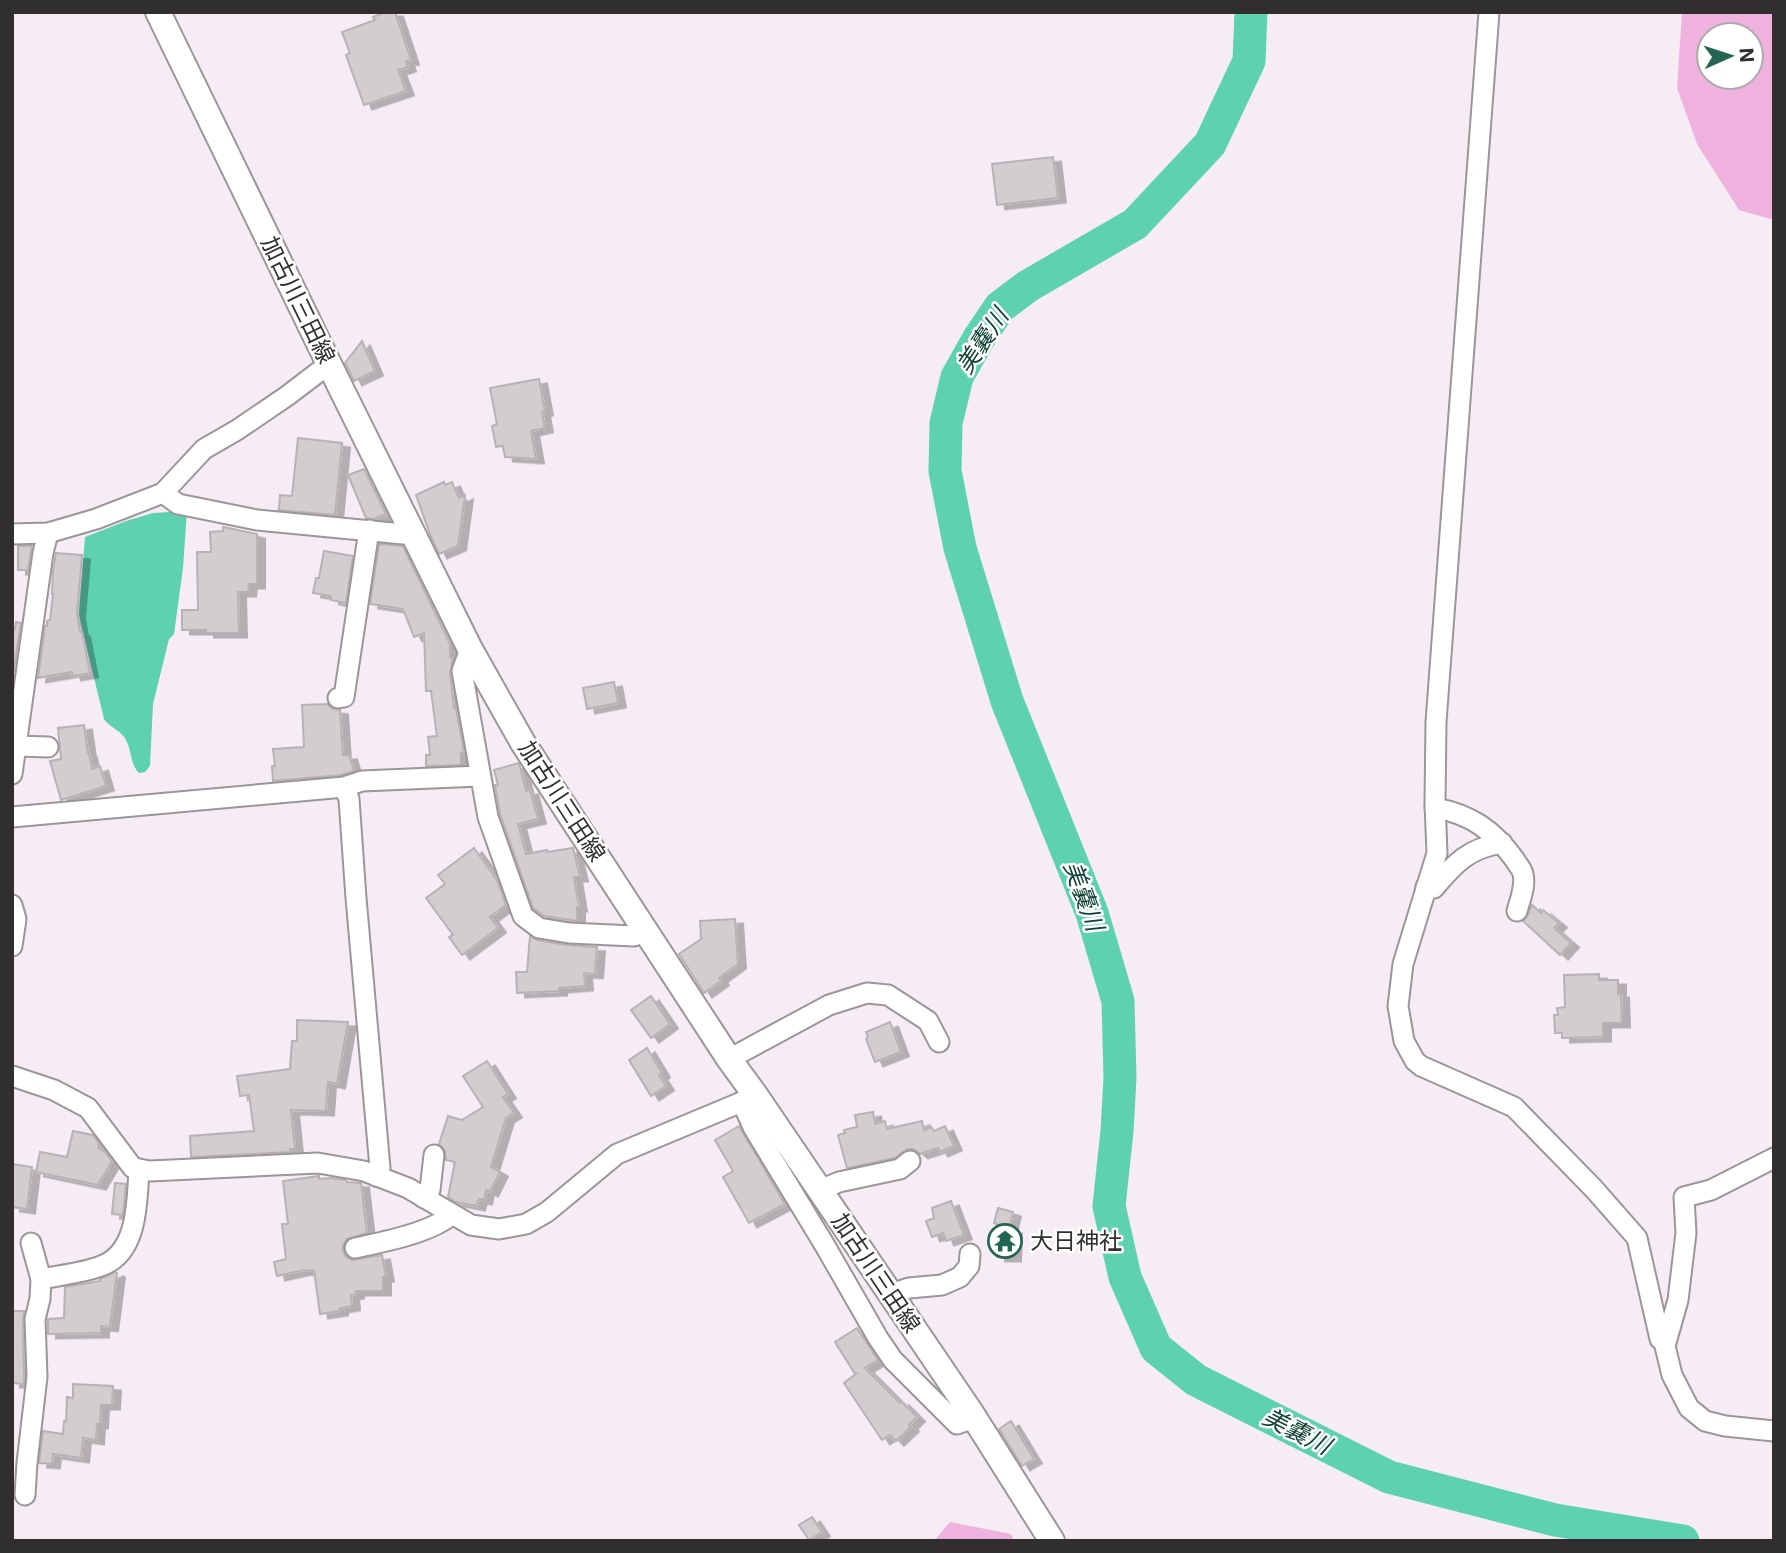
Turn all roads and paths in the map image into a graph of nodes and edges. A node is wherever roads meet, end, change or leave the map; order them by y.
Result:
1 (158, 12) edge
2 (1489, 12) edge
3 (328, 365) junction
4 (163, 493) junction
5 (369, 530) junction
6 (412, 531) junction
7 (48, 533) junction
8 (12, 534) edge
9 (470, 649) junction
10 (18, 689) edge
11 (338, 698) dead end
12 (48, 747) dead end
13 (14, 751) edge
14 (12, 774) edge
15 (480, 776) junction
16 (345, 788) junction
17 (1435, 808) junction
18 (12, 817) edge
19 (1502, 843) junction
20 (1426, 887) junction
21 (12, 905) edge
22 (1517, 911) dead end
23 (647, 932) junction
24 (12, 946) edge
25 (939, 1042) dead end
26 (729, 1059) junction
27 (12, 1076) edge
28 (749, 1099) junction
29 (434, 1154) dead end
30 (1774, 1158) edge
31 (910, 1161) dead end
32 (139, 1169) junction
33 (376, 1175) junction
34 (820, 1190) junction
35 (424, 1198) junction
36 (452, 1214) junction
37 (31, 1243) dead end
38 (355, 1248) dead end
39 (970, 1254) dead end
40 (41, 1279) junction
41 (891, 1294) junction
42 (1666, 1340) junction
43 (974, 1418) junction
44 (1774, 1431) edge
45 (25, 1496) dead end
46 (1052, 1541) edge

1 - 3 main road, 加古川三田線
2 - 17 street
3 - 4 street
3 - 6 main road, 加古川三田線
4 - 5 street
4 - 7 street
5 - 6 street
5 - 11 street
6 - 9 main road, 加古川三田線
7 - 8 street
7 - 10 street
9 - 15 street
9 - 23 main road, 加古川三田線
10 - 13 street
12 - 13 street
13 - 14 street
15 - 16 street
15 - 23 street
16 - 18 street
16 - 33 street
17 - 19 street
17 - 20 street
19 - 20 street
19 - 22 street
20 - 42 street
21 - 24 street
23 - 26 main road, 加古川三田線
25 - 26 street
26 - 28 main road, 加古川三田線
27 - 32 street
28 - 34 main road, 加古川三田線
28 - 36 street
28 - 43 street
29 - 35 street
30 - 42 street
31 - 34 street
32 - 33 street
32 - 40 street
33 - 35 street
34 - 41 main road, 加古川三田線
35 - 36 street
36 - 38 street
37 - 40 street
39 - 41 street
40 - 45 street
41 - 43 main road, 加古川三田線
42 - 44 street
43 - 46 main road, 加古川三田線

